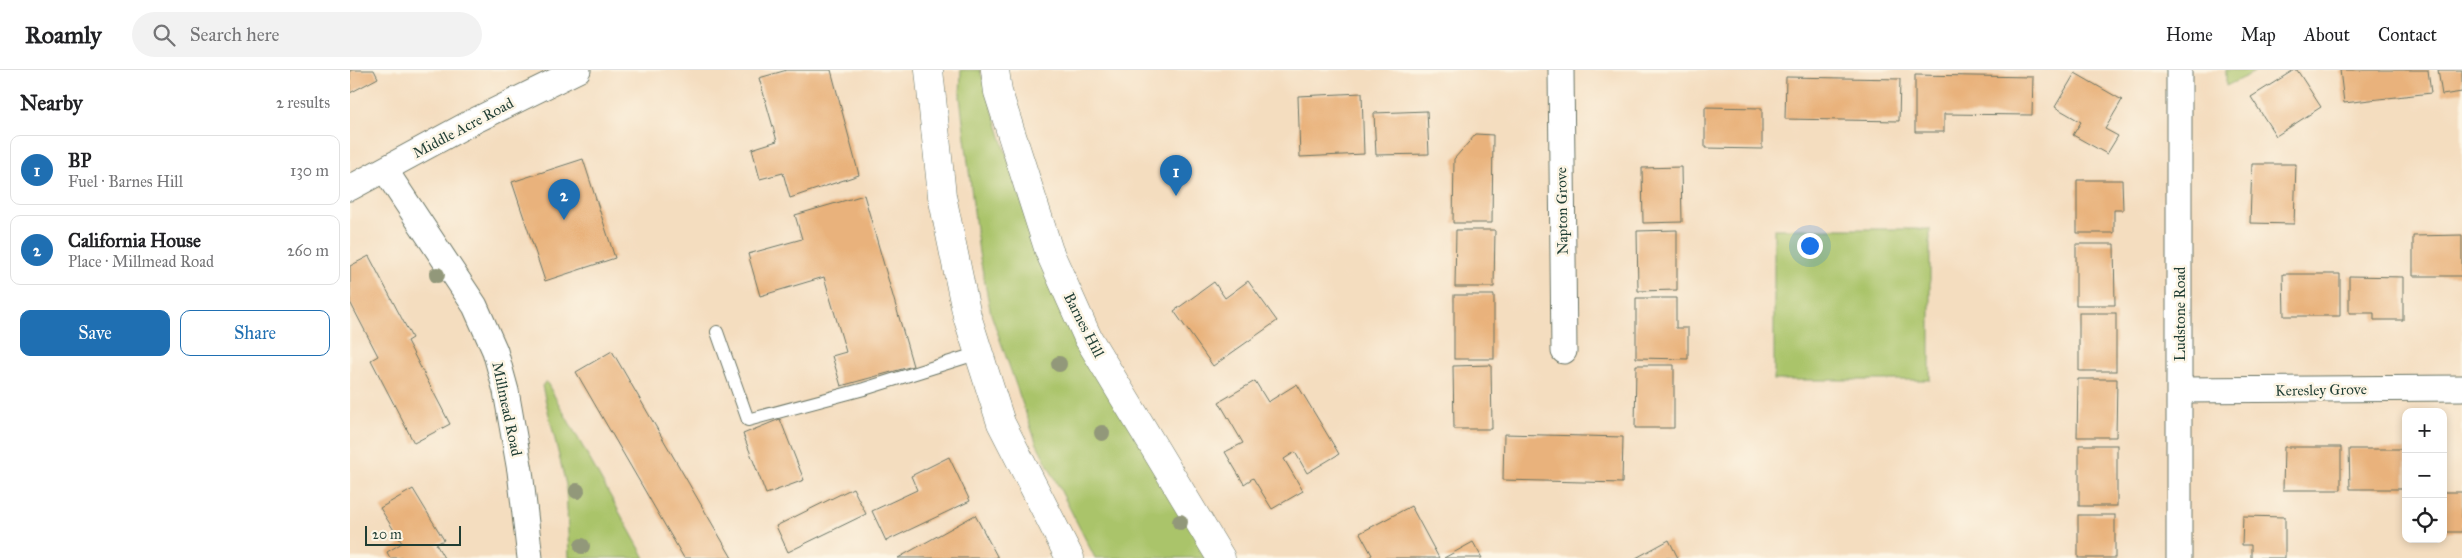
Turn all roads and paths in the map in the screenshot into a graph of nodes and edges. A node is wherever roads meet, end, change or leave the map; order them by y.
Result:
1 (578, 70) edge
2 (929, 70) edge
3 (995, 70) edge
4 (1561, 70) edge
5 (2179, 70) edge
6 (385, 170) junction
7 (350, 188) edge
8 (718, 332) dead end
9 (1564, 351) dead end
10 (979, 354) junction
11 (2462, 388) edge
12 (2180, 390) junction
13 (530, 558) edge
14 (1070, 558) edge
15 (1221, 558) edge
16 (2179, 558) edge

1 - 6 street, Middle Acre Road
2 - 10 main road
3 - 15 main road, Barnes Hill
4 - 9 street, Napton Grove
5 - 12 street, Ludstone Road
6 - 7 street, Middle Acre Road
6 - 13 street, Millmead Road
8 - 10 lane
10 - 14 main road
11 - 12 street, Keresley Grove
12 - 16 street, Ludstone Road

